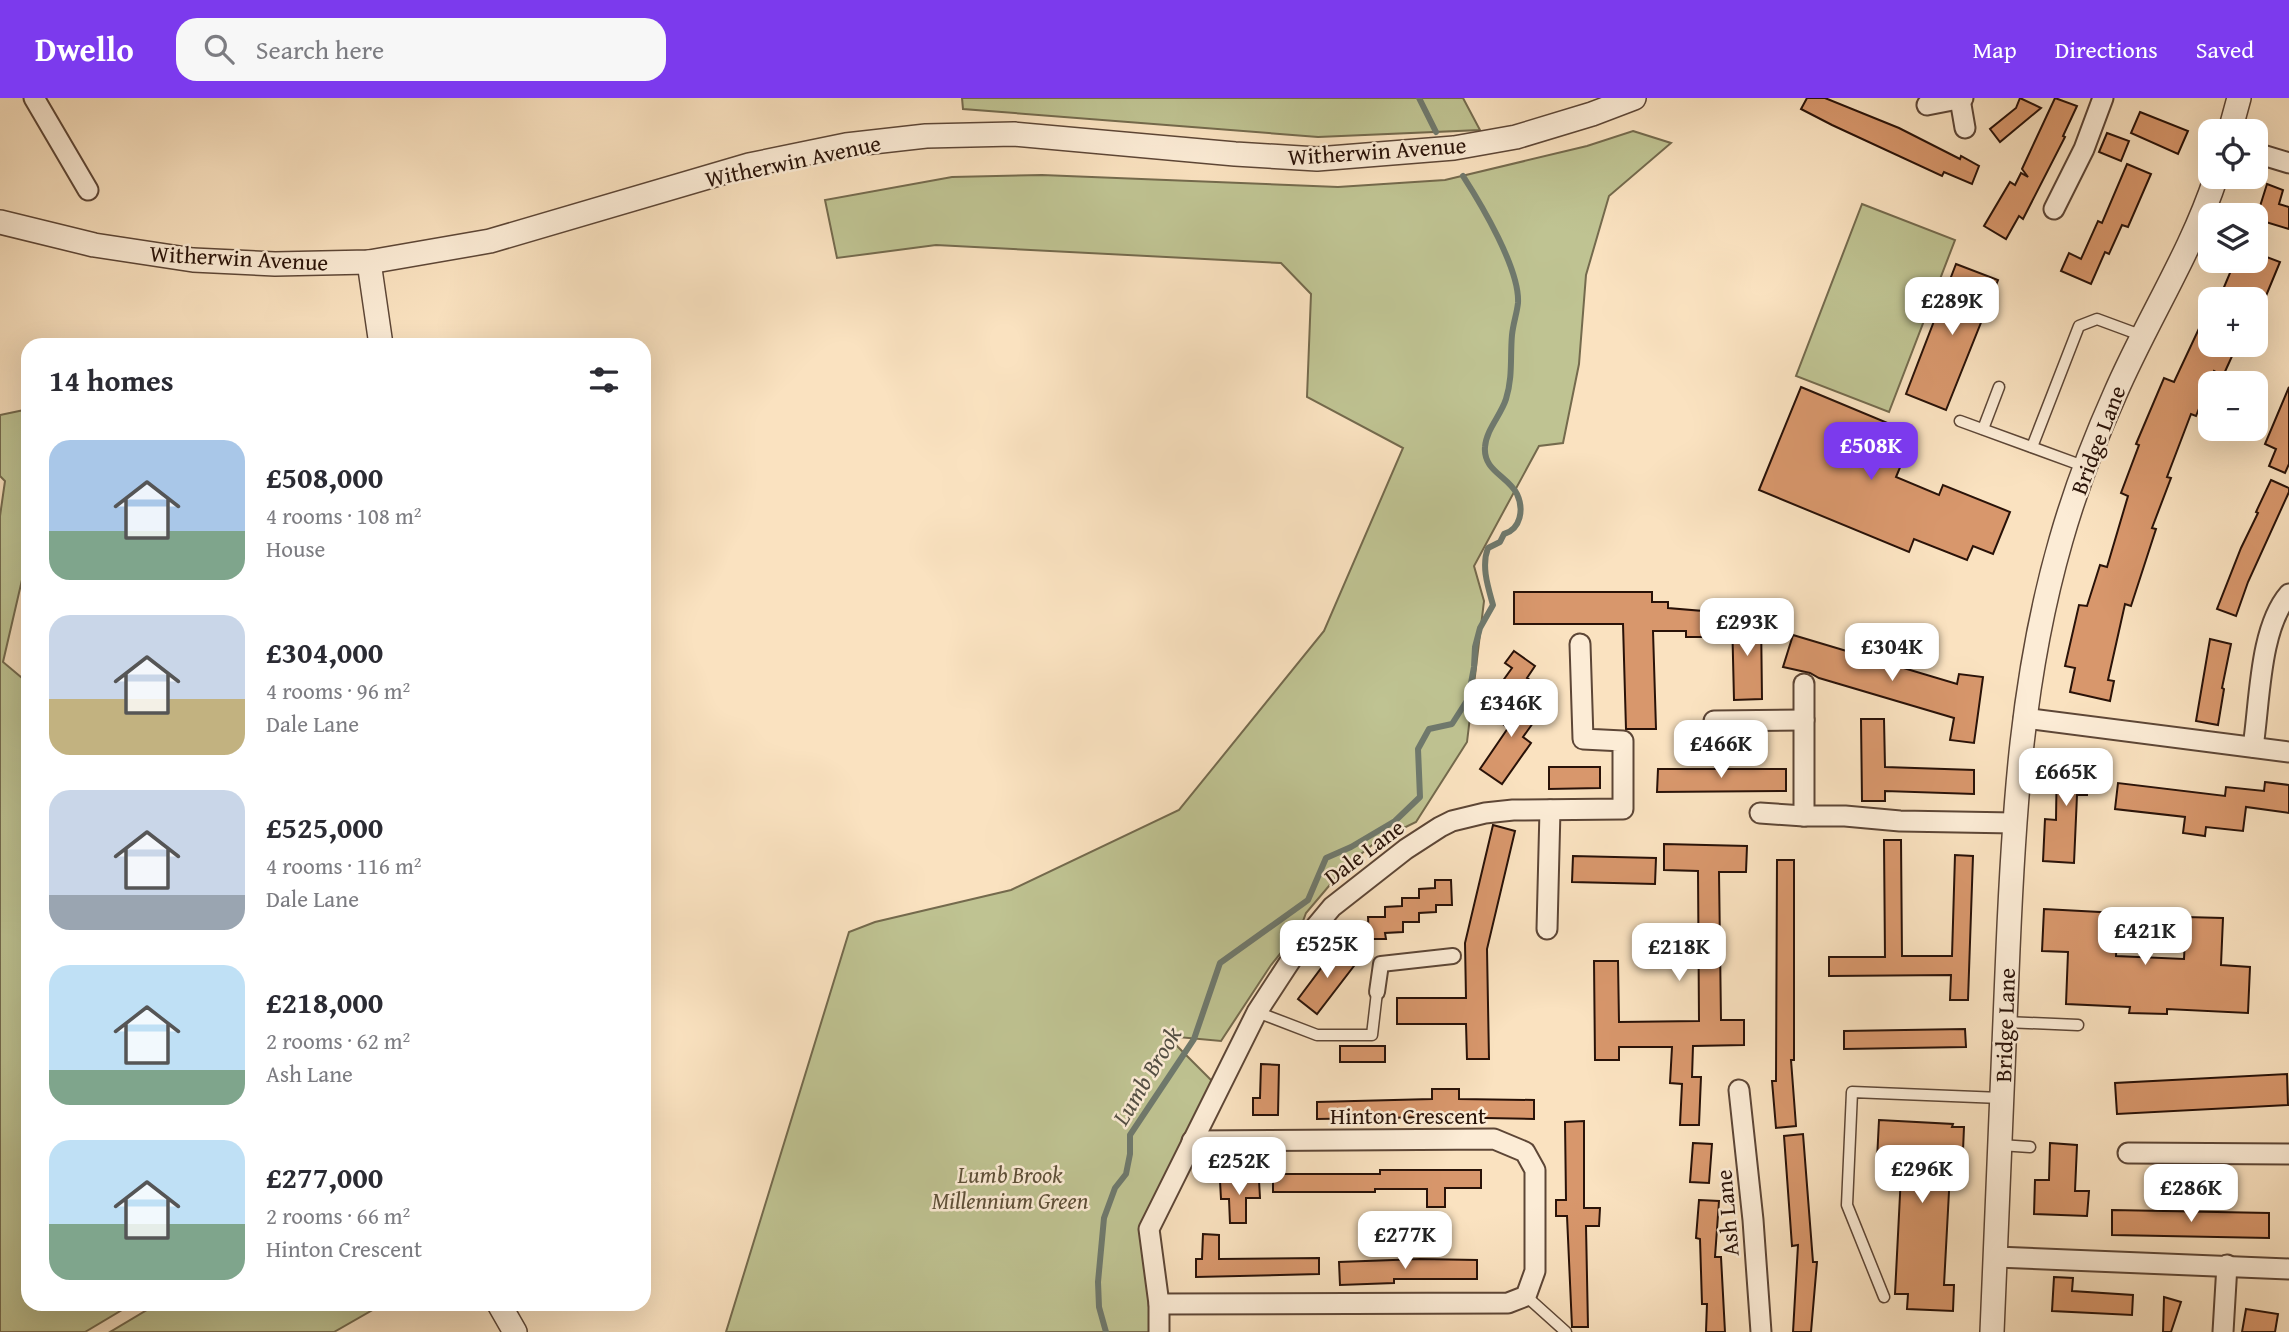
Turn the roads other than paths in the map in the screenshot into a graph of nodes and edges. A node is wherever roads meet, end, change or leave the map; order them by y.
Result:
1 (34, 98) edge
2 (1634, 98) edge
3 (2103, 98) edge
4 (1961, 99) edge
5 (2235, 99) edge
6 (1927, 105) dead end
7 (2232, 119) edge
8 (1965, 128) dead end
9 (2268, 157) edge
10 (2289, 163) edge
11 (2211, 189) edge
12 (88, 190) dead end
13 (2054, 209) dead end
14 (0, 222) edge
15 (369, 262) junction
16 (2143, 336) junction
17 (381, 338) edge
18 (1999, 387) dead end
19 (1960, 421) dead end
20 (1983, 429) junction
21 (2032, 447) junction
22 (2086, 467) junction
23 (2289, 594) edge
24 (1580, 644) dead end
25 (1804, 684) dead end
26 (2024, 718) junction
27 (1804, 720) junction
28 (1714, 722) dead end
29 (2253, 747) junction
30 (2289, 752) edge
31 (1550, 810) junction
32 (1760, 813) dead end
33 (1804, 816) junction
34 (2014, 824) junction
35 (1547, 929) dead end
36 (1453, 956) dead end
37 (1377, 992) joint
38 (1257, 1012) junction
39 (2004, 1022) junction
40 (2078, 1025) dead end
41 (1739, 1090) dead end
42 (2002, 1098) junction
43 (1192, 1141) junction
44 (2000, 1145) junction
45 (2030, 1147) dead end
46 (2128, 1153) dead end
47 (2289, 1154) edge
48 (1996, 1257) junction
49 (2227, 1265) junction
50 (2289, 1269) edge
51 (1526, 1296) junction
52 (1884, 1297) dead end
53 (1159, 1304) junction
54 (503, 1311) edge
55 (515, 1332) edge
56 (1160, 1332) edge
57 (1566, 1332) edge
58 (1760, 1332) edge
59 (1992, 1332) edge
60 (2223, 1332) edge

1 - 12 street
2 - 15 street, Witherwin Avenue
3 - 13 street
4 - 6 street
4 - 8 street
5 - 7 street
9 - 10 street
11 - 16 street, Bridge Lane
14 - 15 street, Witherwin Avenue
15 - 17 street
16 - 21 lane
16 - 22 street, Bridge Lane
18 - 20 lane
19 - 20 lane
20 - 21 lane
21 - 22 lane
22 - 26 street, Bridge Lane
23 - 29 street
24 - 31 street, Dale Lane
25 - 27 street
26 - 29 street
26 - 34 street, Bridge Lane
27 - 28 street
27 - 33 street
29 - 30 street
31 - 35 street
31 - 38 street, Dale Lane
32 - 33 street
33 - 34 street
34 - 39 street, Bridge Lane
36 - 37 street
37 - 38 lane
38 - 43 street, Dale Lane
39 - 40 lane
39 - 42 street, Bridge Lane
41 - 58 street, Ash Lane
42 - 44 street, Bridge Lane
42 - 52 lane
43 - 51 street, Hinton Crescent
43 - 53 street, Dale Lane
44 - 45 lane
44 - 48 street, Bridge Lane
46 - 47 street
48 - 49 street
48 - 59 street, Bridge Lane
49 - 50 street
49 - 60 street
51 - 53 street
51 - 57 lane
53 - 56 street, Dale Lane
54 - 55 street

